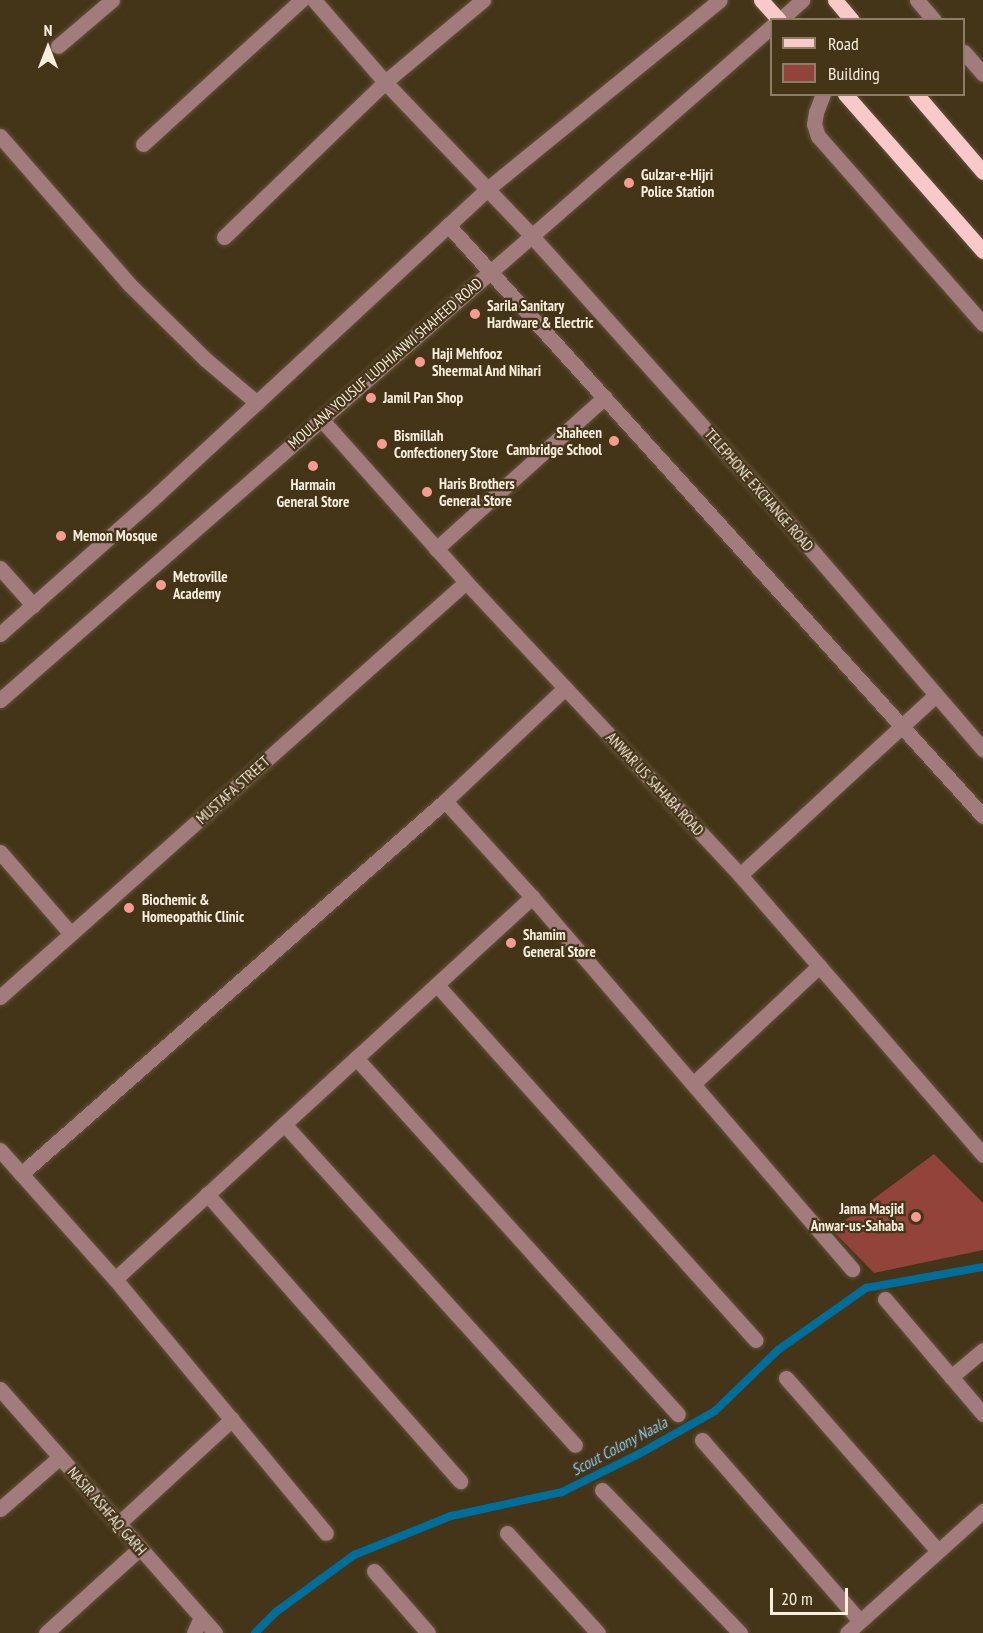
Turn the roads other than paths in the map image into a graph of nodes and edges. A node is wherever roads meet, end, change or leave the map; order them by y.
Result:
1 (112, 0) edge
2 (301, 0) edge
3 (314, 0) edge
4 (483, 0) edge
5 (761, 0) edge
6 (802, 0) edge
7 (835, 0) edge
8 (917, 0) edge
9 (713, 2) edge
10 (777, 18) edge
11 (781, 18) edge
12 (850, 18) edge
13 (932, 18) edge
14 (770, 27) edge
15 (58, 46) dead end
16 (965, 54) edge
17 (983, 74) edge
18 (385, 82) junction
19 (822, 96) edge
20 (847, 96) edge
21 (918, 96) edge
22 (0, 136) edge
23 (143, 144) dead end
24 (983, 172) edge
25 (486, 190) junction
26 (448, 225) junction
27 (531, 235) junction
28 (224, 237) dead end
29 (983, 250) edge
30 (492, 270) junction
31 (983, 324) edge
32 (605, 397) junction
33 (256, 403) junction
34 (321, 419) junction
35 (436, 549) junction
36 (0, 568) edge
37 (466, 582) junction
38 (33, 605) junction
39 (0, 634) edge
40 (566, 688) junction
41 (936, 694) junction
42 (0, 700) edge
43 (901, 725) junction
44 (983, 749) edge
45 (445, 801) junction
46 (983, 816) edge
47 (0, 852) edge
48 (740, 875) junction
49 (532, 897) junction
50 (71, 934) junction
51 (819, 966) junction
52 (437, 985) junction
53 (0, 997) edge
54 (356, 1058) junction
55 (693, 1084) junction
56 (284, 1124) junction
57 (0, 1150) edge
58 (983, 1155) edge
59 (21, 1174) junction
60 (207, 1194) junction
61 (852, 1269) dead end
62 (115, 1279) junction
63 (885, 1299) dead end
64 (755, 1340) dead end
65 (983, 1350) edge
66 (951, 1377) junction
67 (786, 1378) dead end
68 (0, 1389) edge
69 (678, 1414) dead end
70 (983, 1414) edge
71 (232, 1419) junction
72 (702, 1440) dead end
73 (575, 1445) dead end
74 (60, 1457) junction
75 (460, 1481) dead end
76 (602, 1490) dead end
77 (0, 1509) edge
78 (983, 1511) edge
79 (118, 1524) junction
80 (326, 1533) dead end
81 (507, 1533) dead end
82 (140, 1548) junction
83 (938, 1551) junction
84 (374, 1571) dead end
85 (201, 1617) junction
86 (860, 1621) junction
87 (46, 1633) edge
88 (194, 1633) edge
89 (215, 1633) edge
90 (428, 1633) edge
91 (598, 1633) edge
92 (740, 1633) edge
93 (847, 1633) edge

1 - 15 street
2 - 23 street
3 - 18 street, TELEPHONE EXCHANGE ROAD
4 - 18 street
5 - 10 main road
6 - 11 street
7 - 12 main road
8 - 13 street
9 - 25 street
14 - 27 street, MOULANA YOUSUF LUDHIANWI SHAHEED ROAD
16 - 17 street
18 - 25 street, TELEPHONE EXCHANGE ROAD
18 - 28 street
19 - 31 street
20 - 29 main road
21 - 24 main road
22 - 33 street
25 - 26 street
25 - 27 street, TELEPHONE EXCHANGE ROAD
26 - 30 street
26 - 33 street
27 - 30 street, MOULANA YOUSUF LUDHIANWI SHAHEED ROAD
27 - 41 street, TELEPHONE EXCHANGE ROAD
30 - 32 street
30 - 34 street, MOULANA YOUSUF LUDHIANWI SHAHEED ROAD
32 - 35 street
32 - 43 street
33 - 38 street
34 - 35 street, ANWAR US SAHABA ROAD
34 - 42 street, MOULANA YOUSUF LUDHIANWI SHAHEED ROAD
35 - 37 street, ANWAR US SAHABA ROAD
36 - 38 street
37 - 40 street, ANWAR US SAHABA ROAD
37 - 50 street, MUSTAFA STREET
38 - 39 street
40 - 45 street
40 - 48 street, ANWAR US SAHABA ROAD
41 - 43 street
41 - 44 street, TELEPHONE EXCHANGE ROAD
43 - 46 street
43 - 48 street
45 - 49 street
45 - 59 street
47 - 50 street
48 - 51 street, ANWAR US SAHABA ROAD
49 - 52 street
49 - 55 street
50 - 53 street, MUSTAFA STREET
51 - 55 street
51 - 58 street, ANWAR US SAHABA ROAD
52 - 54 street
52 - 64 street
54 - 56 street
54 - 69 street
55 - 61 street
56 - 60 street
56 - 73 street
57 - 59 street
59 - 62 street
60 - 62 street
60 - 75 street
62 - 71 street
63 - 66 street
65 - 66 street
66 - 70 street
67 - 83 street
68 - 74 street, NASIR ASHFAQ GARH
71 - 79 street
71 - 80 street
72 - 86 street
74 - 77 street
74 - 79 street, NASIR ASHFAQ GARH
76 - 92 street
78 - 83 street
79 - 82 street, NASIR ASHFAQ GARH
81 - 91 street
82 - 85 street, NASIR ASHFAQ GARH
82 - 87 street
83 - 86 street
84 - 90 street
85 - 88 street
85 - 89 street, NASIR ASHFAQ GARH
86 - 93 street

